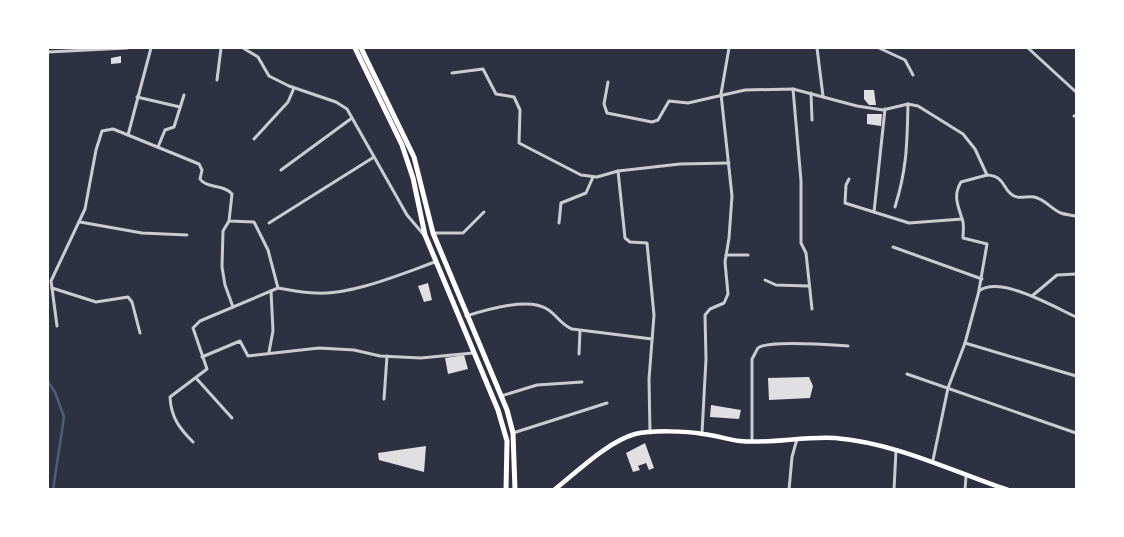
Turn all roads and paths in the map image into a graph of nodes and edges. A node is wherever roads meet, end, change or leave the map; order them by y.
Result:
1 (127, 48) edge
2 (151, 48) edge
3 (221, 48) edge
4 (243, 48) edge
5 (355, 48) edge
6 (361, 48) edge
7 (729, 48) edge
8 (818, 48) edge
9 (880, 48) edge
10 (1028, 48) edge
11 (57, 50) edge
12 (48, 52) edge
13 (452, 72) dead end
14 (913, 74) dead end
15 (217, 80) dead end
16 (608, 82) dead end
17 (294, 88) junction
18 (793, 88) junction
19 (811, 92) junction
20 (1076, 92) edge
21 (721, 94) junction
22 (184, 95) dead end
23 (823, 96) junction
24 (137, 97) junction
25 (908, 104) junction
26 (180, 107) junction
27 (885, 110) junction
28 (352, 118) junction
29 (812, 120) dead end
30 (128, 135) junction
31 (254, 139) dead end
32 (158, 147) junction
33 (374, 157) junction
34 (730, 163) junction
35 (281, 170) dead end
36 (618, 171) junction
37 (592, 176) junction
38 (987, 176) junction
39 (849, 179) dead end
40 (895, 207) dead end
41 (484, 212) dead end
42 (874, 212) junction
43 (1076, 216) edge
44 (962, 219) junction
45 (229, 221) junction
46 (80, 222) junction
47 (269, 223) dead end
48 (559, 223) dead end
49 (433, 233) junction
50 (186, 235) dead end
51 (425, 235) junction
52 (893, 247) dead end
53 (726, 255) junction
54 (748, 255) dead end
55 (435, 262) junction
56 (1076, 274) edge
57 (982, 279) junction
58 (765, 280) dead end
59 (808, 286) junction
60 (52, 288) junction
61 (278, 288) junction
62 (979, 290) junction
63 (271, 291) junction
64 (1032, 296) junction
65 (233, 307) junction
66 (812, 309) dead end
67 (466, 316) junction
68 (1076, 317) edge
69 (57, 326) dead end
70 (580, 331) junction
71 (140, 333) dead end
72 (652, 339) junction
73 (965, 343) junction
74 (848, 346) dead end
75 (269, 352) junction
76 (474, 353) junction
77 (579, 354) dead end
78 (387, 356) junction
79 (202, 357) junction
80 (907, 374) dead end
81 (1076, 376) edge
82 (196, 378) junction
83 (582, 382) dead end
84 (948, 388) junction
85 (500, 396) junction
86 (384, 399) dead end
87 (607, 403) dead end
88 (232, 418) dead end
89 (513, 433) junction
90 (650, 433) junction
91 (702, 433) junction
92 (1076, 433) edge
93 (798, 438) junction
94 (752, 441) junction
95 (193, 442) dead end
96 (896, 450) junction
97 (933, 460) junction
98 (966, 476) junction
99 (506, 490) edge
100 (515, 490) edge
101 (554, 490) edge
102 (789, 490) edge
103 (894, 490) edge
104 (965, 490) edge
105 (1008, 490) edge

1 - 11 street
2 - 24 street
3 - 15 street
4 - 17 street
5 - 51 main road
6 - 49 main road
7 - 21 street
8 - 23 street
9 - 14 street
10 - 20 street
11 - 12 street
13 - 37 street
16 - 21 street
17 - 28 street
17 - 31 street
18 - 19 street
18 - 21 street
18 - 59 street
19 - 23 street
19 - 29 street
21 - 34 street
22 - 26 street
23 - 27 street
24 - 26 street
24 - 30 street
25 - 27 street
25 - 38 street
25 - 40 street
26 - 32 street
27 - 42 street
28 - 33 street
28 - 35 street
30 - 32 street
30 - 46 street
32 - 45 street
33 - 47 street
33 - 51 street
34 - 36 street
34 - 53 street
36 - 37 street
36 - 72 street
37 - 48 street
38 - 43 street
38 - 44 street
39 - 42 street
41 - 49 street
42 - 44 street
44 - 57 street
45 - 61 street
45 - 65 street
46 - 50 street
46 - 60 street
49 - 51 main road
49 - 67 main road
51 - 55 main road
52 - 57 street
53 - 54 street
53 - 91 street
55 - 61 street
55 - 76 main road
56 - 64 street
57 - 62 street
58 - 59 street
59 - 66 street
60 - 69 street
60 - 71 street
61 - 63 street
62 - 64 street
62 - 73 street
63 - 65 street
63 - 75 street
64 - 68 street
65 - 79 street
67 - 70 street
67 - 85 main road
70 - 72 street
70 - 77 street
72 - 90 street
73 - 81 street
73 - 84 street
74 - 94 street
75 - 78 street
75 - 79 street
76 - 78 street
76 - 99 main road
78 - 86 street
79 - 82 street
80 - 84 street
82 - 88 street
82 - 95 street
83 - 85 street
84 - 92 street
84 - 97 street
85 - 89 main road
87 - 89 street
89 - 100 main road
90 - 91 main road
90 - 101 main road
91 - 94 main road
93 - 94 main road
93 - 96 main road
93 - 102 street
96 - 97 main road
96 - 103 street
97 - 98 main road
98 - 104 street
98 - 105 main road

